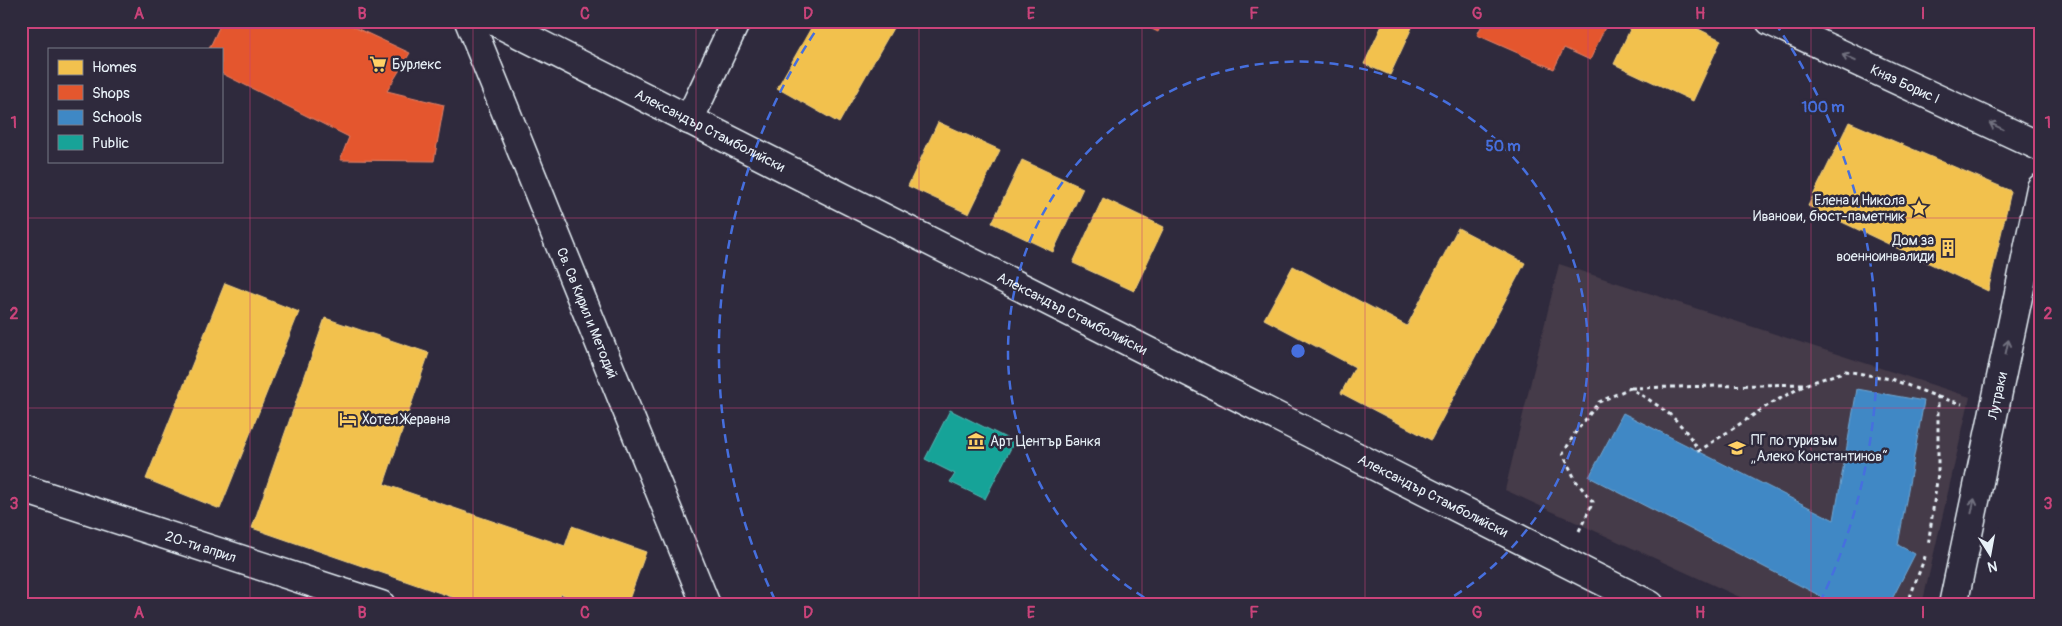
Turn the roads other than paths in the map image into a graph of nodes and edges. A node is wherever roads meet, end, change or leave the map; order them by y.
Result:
1 (469, 21) edge
2 (494, 21) edge
3 (736, 21) edge
4 (1770, 21) edge
5 (689, 120) junction
6 (2041, 147) edge
7 (2041, 188) edge
8 (21, 488) edge
9 (381, 605) edge
10 (706, 605) edge
11 (1650, 605) edge
12 (1952, 605) edge

1 - 10 street, Св. Св Кирил и Методий
2 - 5 street, Александър Стамболийски
3 - 5 street
6 -> 4 street, Княз Борис I
5 - 11 street, Александър Стамболийски
12 -> 7 street, Лутраки
8 - 9 street, 20-ти април

